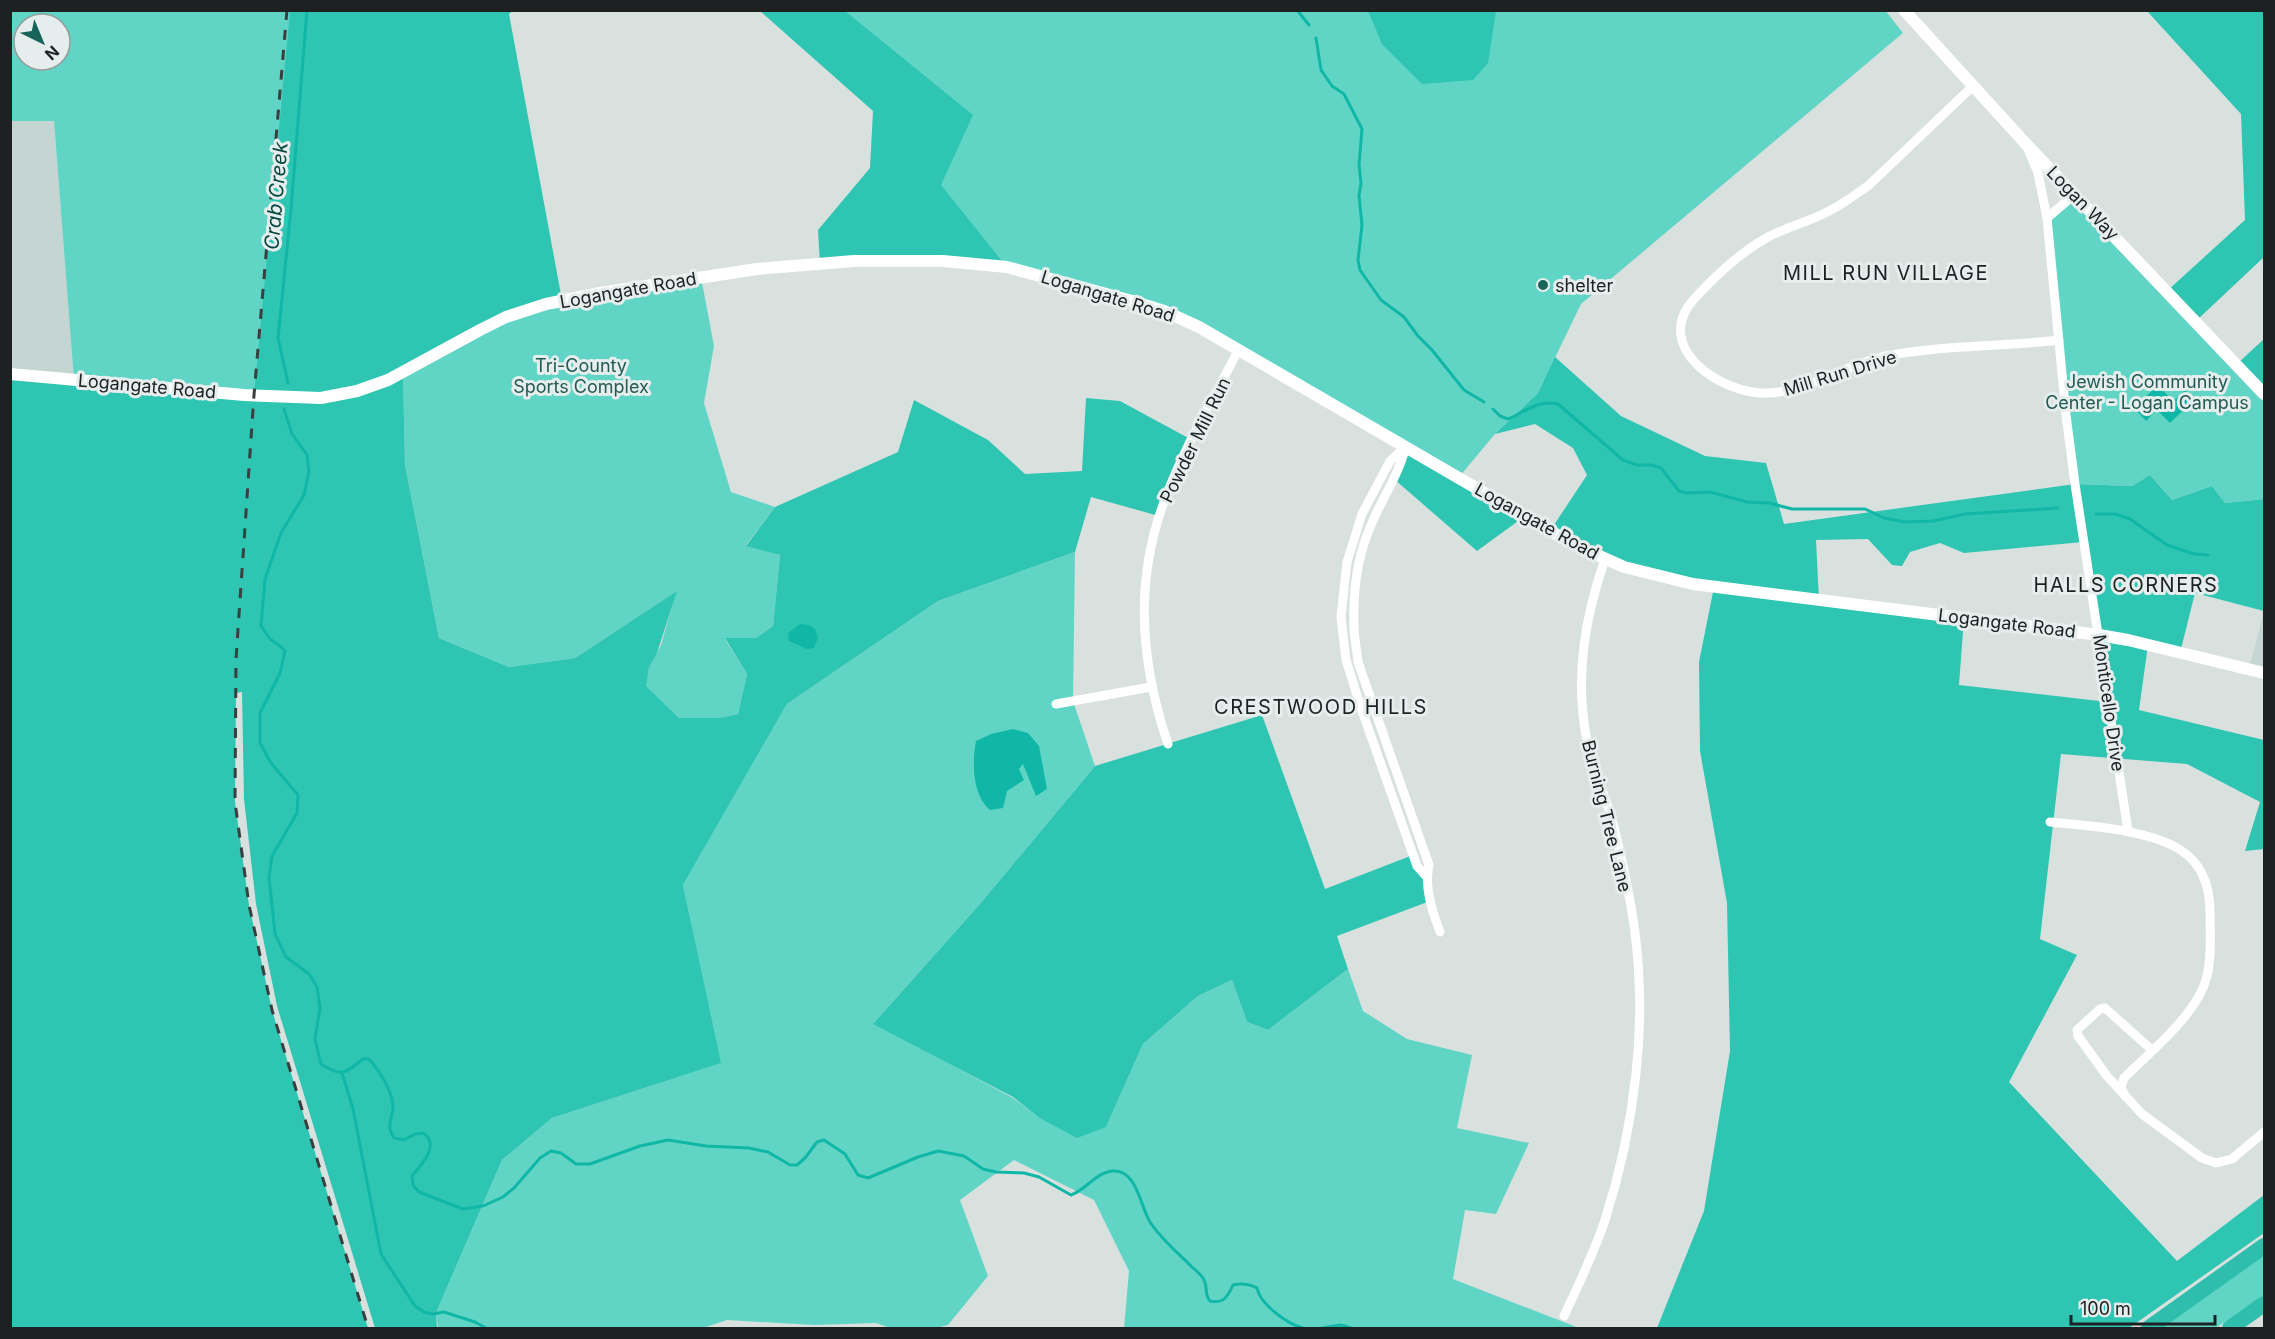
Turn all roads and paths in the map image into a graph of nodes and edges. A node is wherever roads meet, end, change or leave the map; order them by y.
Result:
1 (1904, 10) edge
2 (1973, 86) junction
3 (2026, 144) junction
4 (2074, 195) junction
5 (2047, 218) junction
6 (2059, 340) junction
7 (1239, 349) junction
8 (10, 374) edge
9 (2265, 394) edge
10 (1406, 446) junction
11 (1605, 558) junction
12 (2099, 635) junction
13 (2265, 673) edge
14 (1151, 687) junction
15 (1056, 704) dead end
16 (1168, 744) dead end
17 (2050, 822) dead end
18 (2128, 831) junction
19 (1440, 932) dead end
20 (2152, 1050) junction
21 (2125, 1096) junction
22 (2265, 1132) edge
23 (2265, 1246) edge
24 (2265, 1304) edge
25 (1564, 1316) dead end
26 (2149, 1329) edge
27 (2230, 1329) edge

1 - 2 street, Logan Way
2 - 3 street, Logan Way
2 - 6 street, Mill Run Drive
3 - 4 street, Logan Way
3 - 5 street, Monticello Drive
4 - 5 street
4 - 9 street, Logan Way
5 - 6 street, Monticello Drive
6 - 12 street, Monticello Drive
7 - 8 street, Logangate Road
7 - 10 street, Logangate Road
7 - 14 street, Powder Mill Run
10 - 11 street, Logangate Road
10 - 19 street
11 - 12 street, Logangate Road
11 - 25 street, Burning Tree Lane
12 - 13 street, Logangate Road
12 - 18 street, Monticello Drive
14 - 15 street
14 - 16 street, Powder Mill Run
17 - 18 street
18 - 20 street
20 - 21 street
20 - 21 street
21 - 22 street
23 - 26 highway
24 - 27 highway

